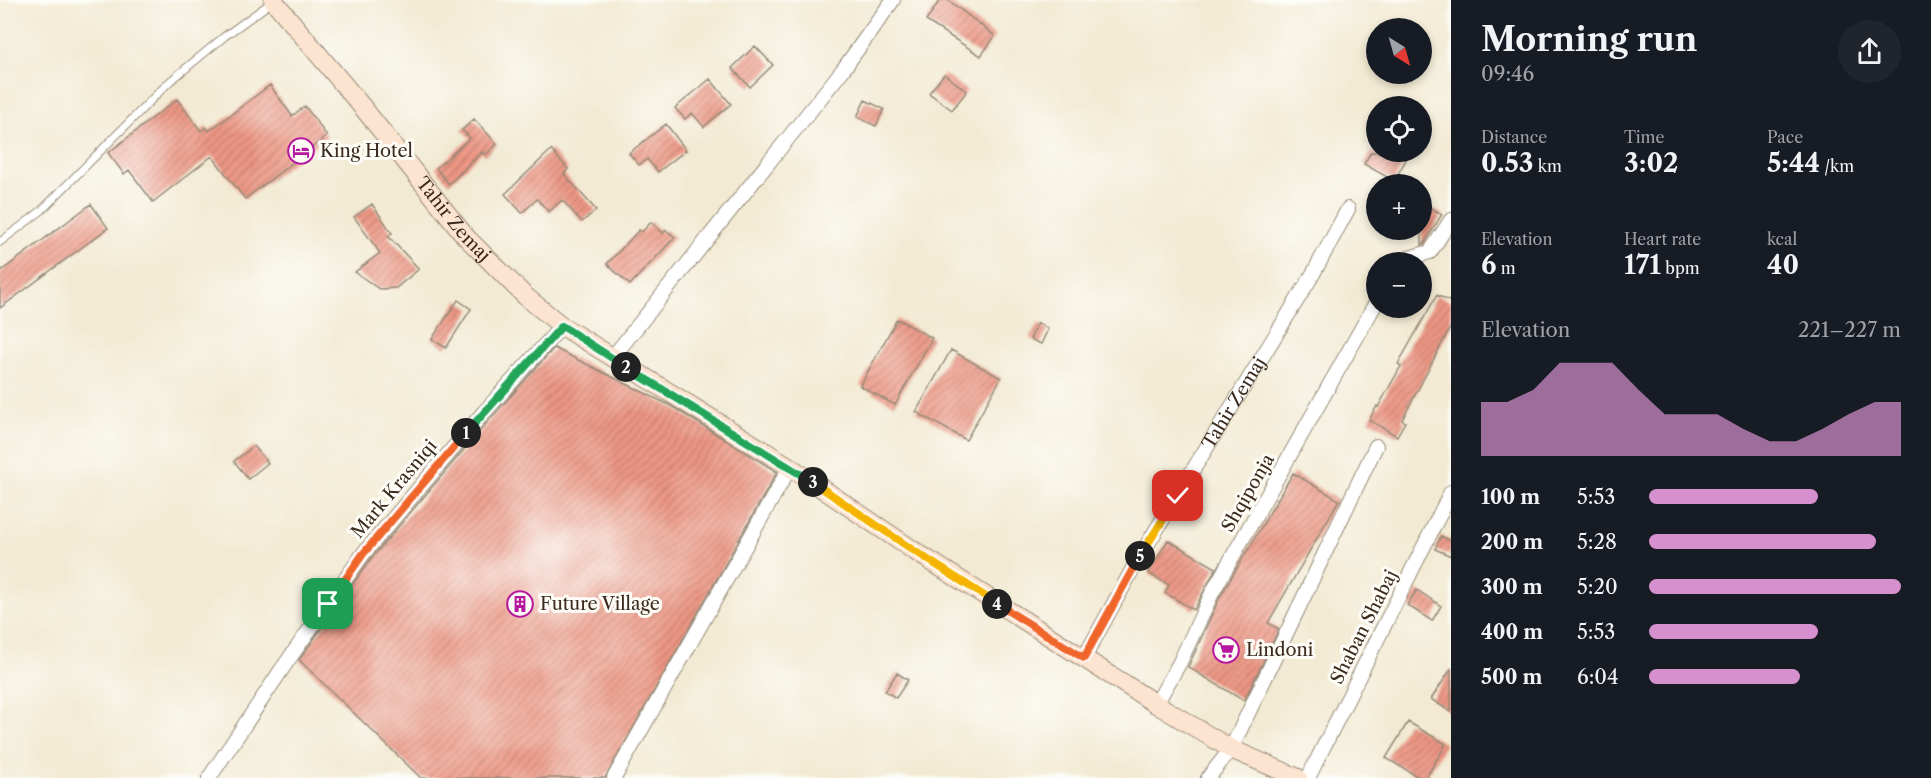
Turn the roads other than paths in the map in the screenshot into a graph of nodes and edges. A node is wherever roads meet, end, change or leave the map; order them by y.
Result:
1 (893, 0) edge
2 (273, 1) edge
3 (1348, 209) dead end
4 (1451, 220) edge
5 (0, 242) edge
6 (1430, 252) edge
7 (1367, 318) edge
8 (562, 326) junction
9 (612, 358) junction
10 (1376, 446) dead end
11 (790, 466) junction
12 (1451, 492) edge
13 (1084, 658) junction
14 (1156, 704) junction
15 (1230, 749) junction
16 (209, 778) edge
17 (614, 778) edge
18 (1208, 778) edge
19 (1298, 778) edge
20 (1308, 778) edge

1 - 9 street
2 - 5 lane
2 - 8 main road, Tahir Zemaj
3 - 13 street, Tahir Zemaj
4 - 6 street
7 - 14 street, Shqiponja
8 - 9 main road, Tahir Zemaj
8 - 16 street, Mark Krasniqi
9 - 11 main road, Tahir Zemaj
10 - 15 street
11 - 13 main road, Tahir Zemaj
11 - 17 street
12 - 20 street, Shaban Shabaj
13 - 14 main road, Tahir Zemaj
14 - 15 main road, Tahir Zemaj
15 - 18 street
15 - 19 main road, Tahir Zemaj

